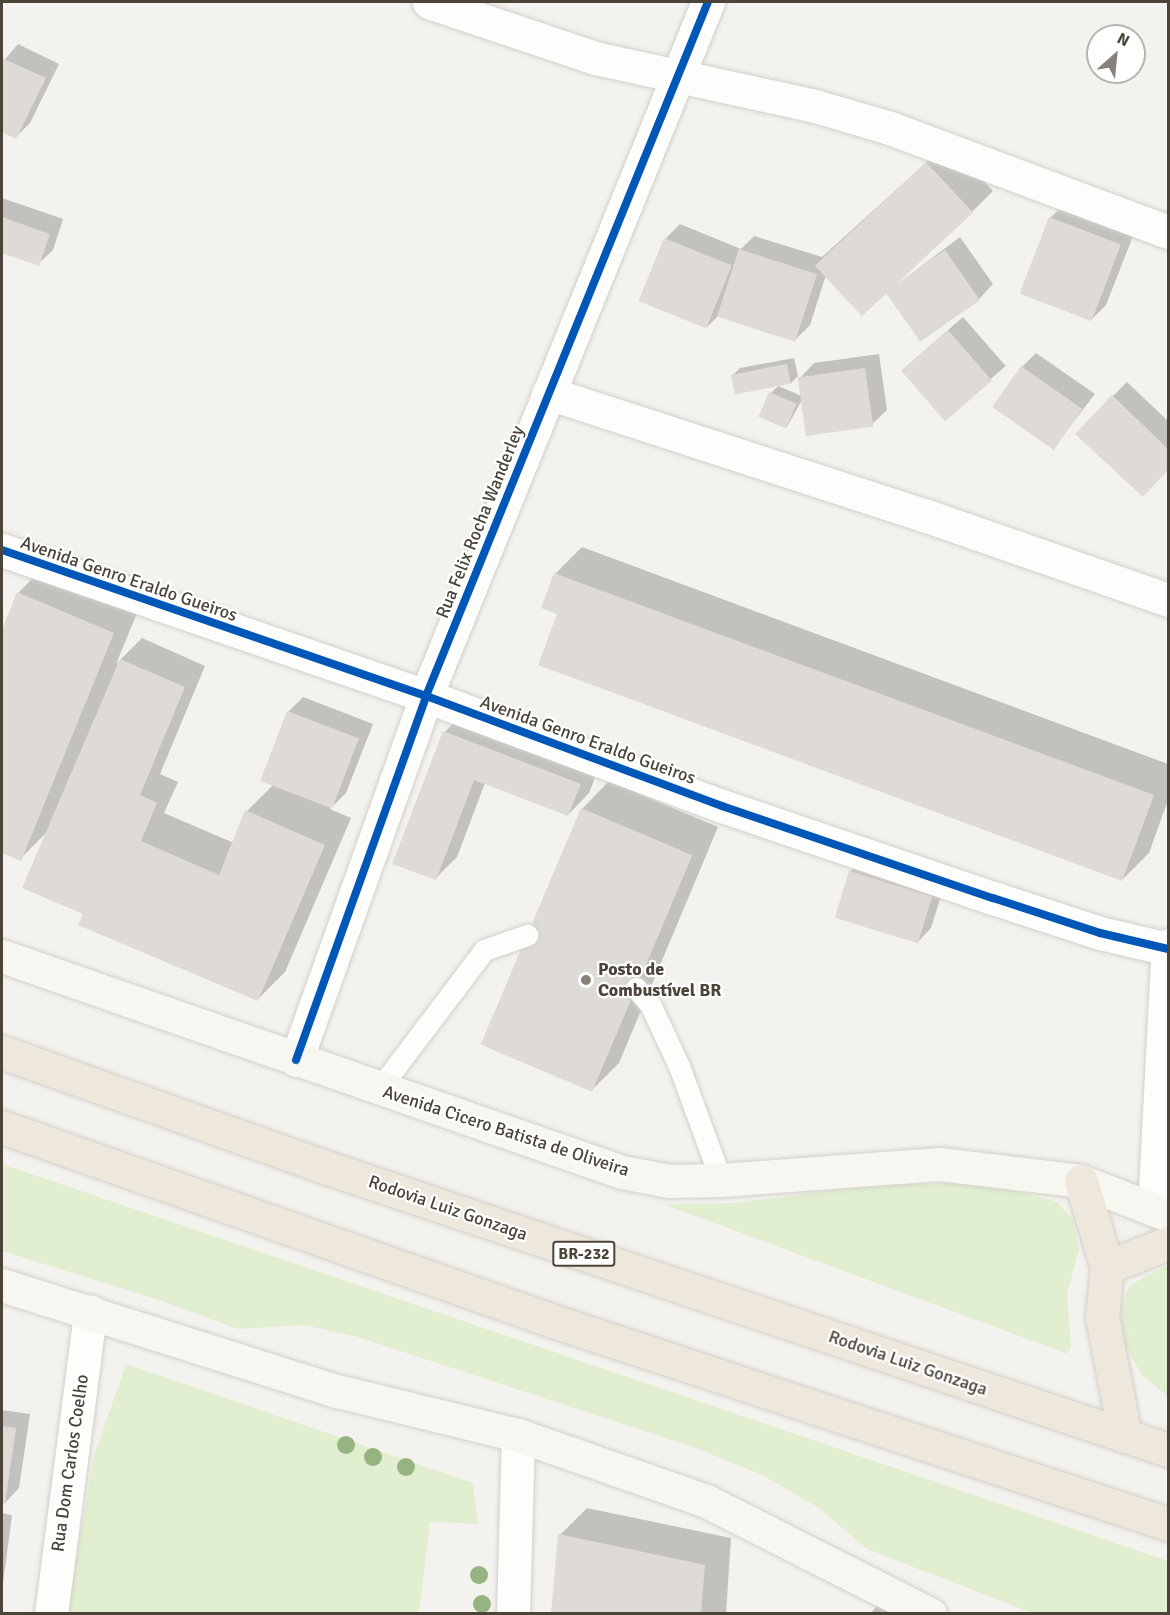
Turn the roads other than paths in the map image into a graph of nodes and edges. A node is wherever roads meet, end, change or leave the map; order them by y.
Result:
1 (429, 2) edge
2 (708, 2) edge
3 (677, 78) junction
4 (1168, 232) edge
5 (548, 393) junction
6 (2, 550) edge
7 (1168, 600) edge
8 (426, 696) junction
9 (527, 935) dead end
10 (1168, 947) edge
11 (2, 956) edge
12 (636, 988) dead end
13 (2, 1052) edge
14 (296, 1060) junction
15 (379, 1089) junction
16 (2, 1127) edge
17 (721, 1180) junction
18 (1081, 1181) junction
19 (1161, 1212) edge
20 (1168, 1243) edge
21 (1107, 1267) junction
22 (2, 1285) edge
23 (90, 1312) junction
24 (518, 1434) junction
25 (1125, 1436) junction
26 (1168, 1450) edge
27 (1168, 1524) edge
28 (51, 1614) edge
29 (513, 1614) edge
30 (930, 1614) edge

1 - 3 street
2 - 3 street, Rua Felix Rocha Wanderley
3 - 4 street
3 - 5 street, Rua Felix Rocha Wanderley
5 - 7 street
5 - 8 street, Rua Felix Rocha Wanderley
6 - 8 street, Avenida Genro Eraldo Gueiros
8 - 10 street, Avenida Genro Eraldo Gueiros
8 - 14 street, Rua Felix Rocha Wanderley
9 - 15 lane
10 - 19 street
11 - 14 main road, Avenida Cicero Batista de Oliveira
12 - 17 lane
13 - 25 highway, Rodovia Luiz Gonzaga / BR-232
14 - 15 main road, Avenida Cicero Batista de Oliveira
15 - 17 main road, Avenida Cicero Batista de Oliveira
16 - 27 highway
17 - 18 main road, Avenida Cicero Batista de Oliveira
18 - 19 main road, Avenida Cicero Batista de Oliveira
18 - 21 highway
20 - 21 highway
21 - 25 highway
22 - 23 main road
23 - 24 main road
23 - 28 street, Rua Dom Carlos Coelho
24 - 29 street
24 - 30 main road
25 - 26 highway, Rodovia Luiz Gonzaga / BR-232

